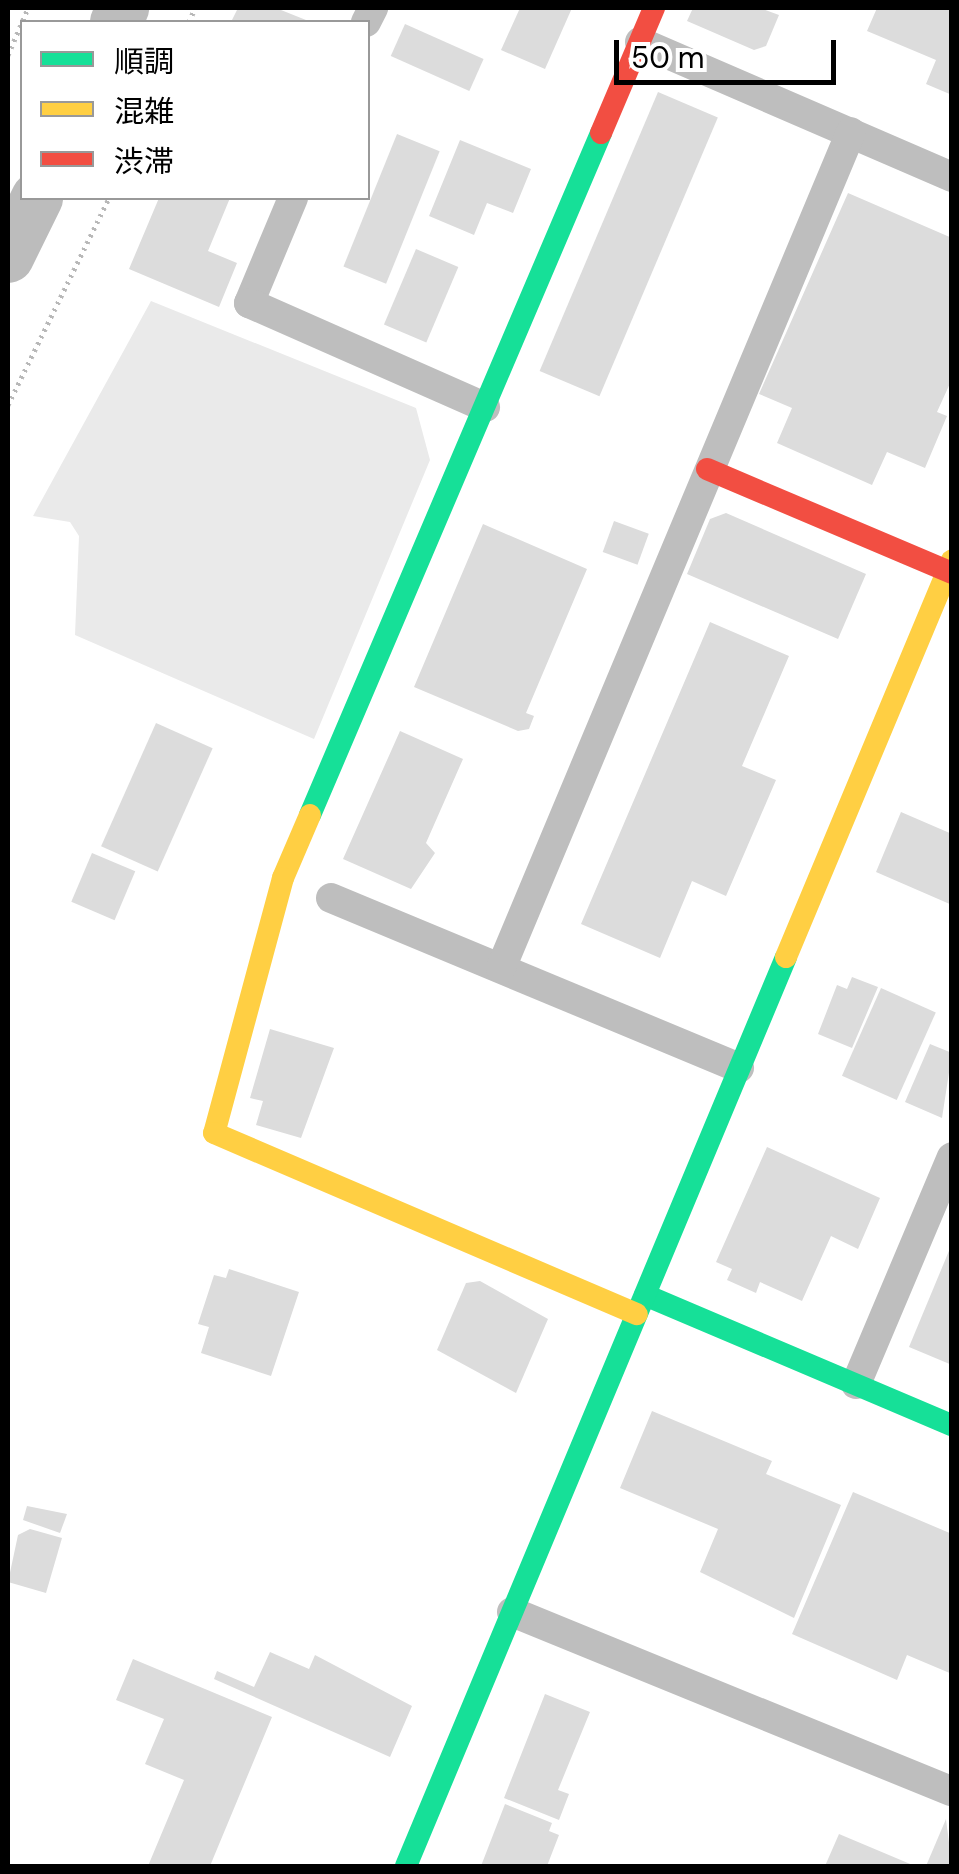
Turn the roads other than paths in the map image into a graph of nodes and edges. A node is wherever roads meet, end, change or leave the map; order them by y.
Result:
1 (654, 8) edge
2 (640, 42) junction
3 (851, 132) junction
4 (952, 176) edge
5 (292, 200) edge
6 (485, 407) junction
7 (707, 469) junction
8 (950, 568) edge
9 (331, 898) dead end
10 (500, 968) junction
11 (740, 1068) junction
12 (952, 1157) edge
13 (641, 1304) junction
14 (856, 1384) junction
15 (952, 1425) edge
16 (512, 1612) junction
17 (952, 1792) edge
18 (406, 1866) edge

1 - 2 street
2 - 3 street
2 - 6 street
3 - 4 street
3 - 7 street
5 - 6 street
6 - 13 street
7 - 8 street
7 - 10 street
8 - 11 street
9 - 10 street
10 - 11 street
11 - 13 street
12 - 14 street
13 - 14 street
13 - 16 street
14 - 15 street
16 - 17 street
16 - 18 street

